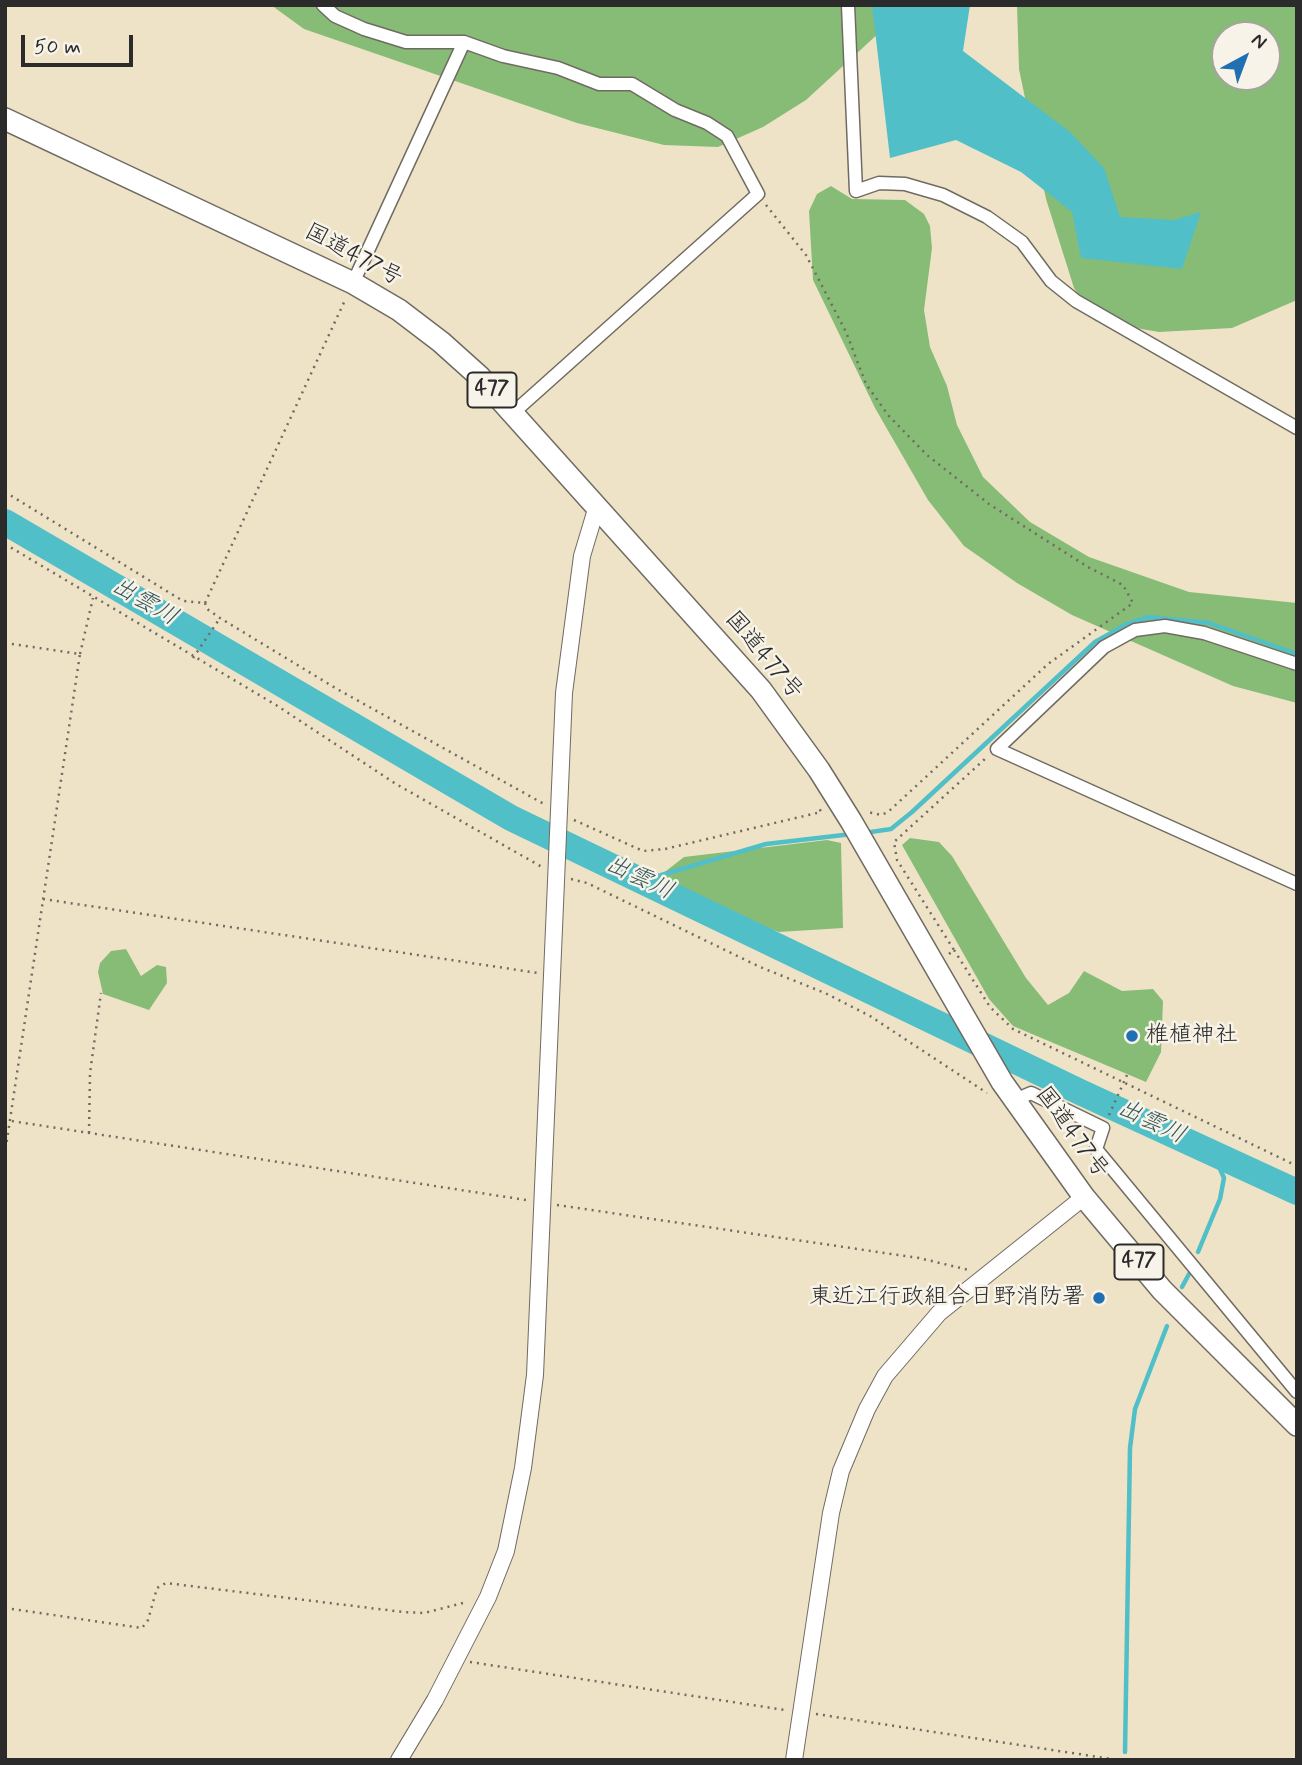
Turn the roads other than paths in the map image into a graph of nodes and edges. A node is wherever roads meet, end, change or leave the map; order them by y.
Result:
1 (323, 5) edge
2 (848, 5) edge
3 (464, 42) junction
4 (5, 119) edge
5 (353, 283) junction
6 (513, 413) junction
7 (1297, 428) edge
8 (597, 506) junction
9 (1297, 664) edge
10 (1297, 884) edge
11 (1015, 1100) junction
12 (1084, 1197) junction
13 (1297, 1392) edge
14 (1297, 1425) edge
15 (399, 1760) edge
16 (794, 1760) edge

1 - 3 street
2 - 7 street
3 - 5 street
3 - 6 street
4 - 5 highway, 国道477号 / 477
5 - 6 highway, 国道477号 / 477
6 - 8 highway, 国道477号 / 477
8 - 11 highway, 国道477号 / 477
8 - 15 street
9 - 10 street
11 - 12 highway, 国道477号 / 477
11 - 13 street
12 - 14 highway, 国道477号 / 477
12 - 16 street

